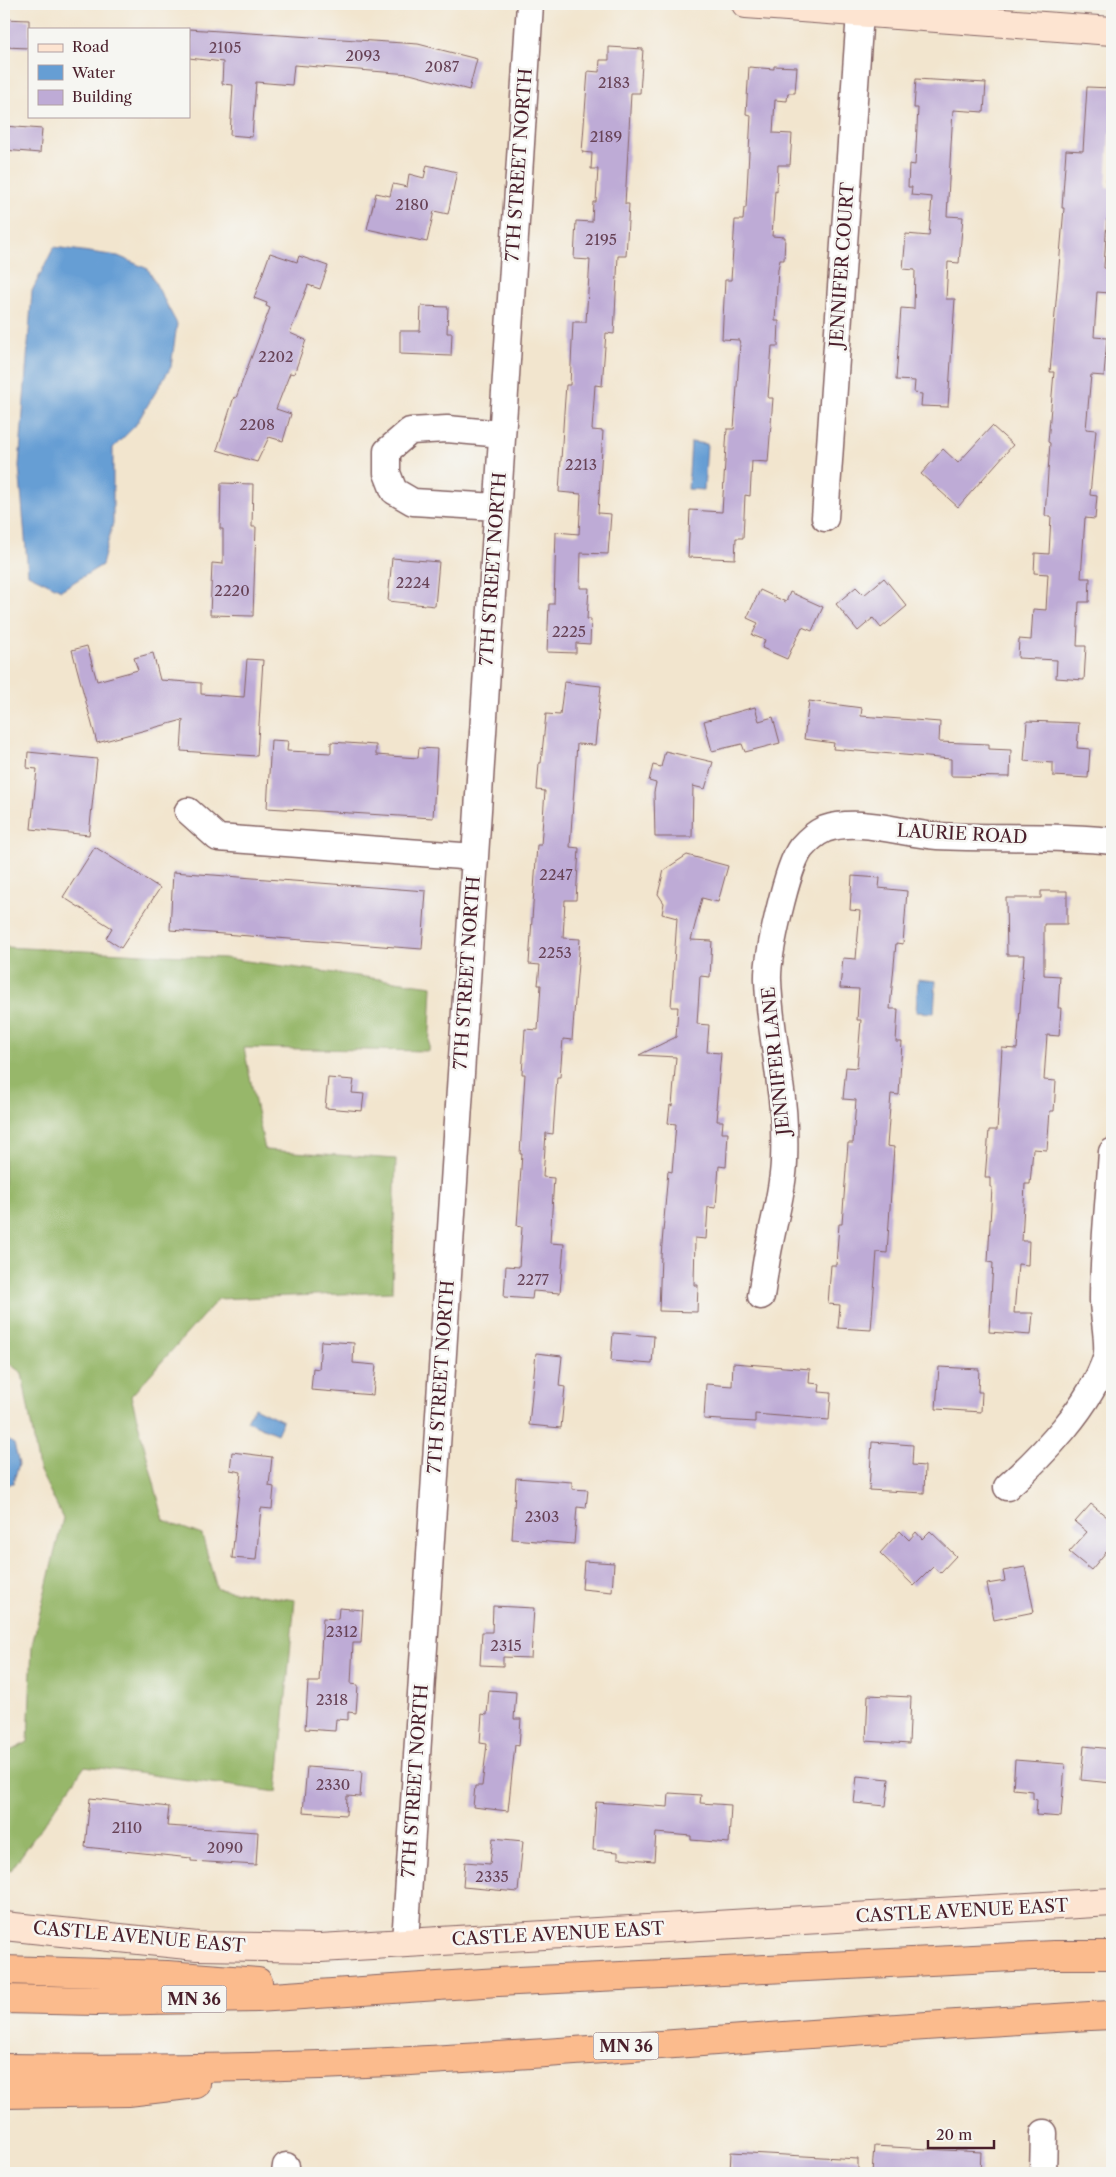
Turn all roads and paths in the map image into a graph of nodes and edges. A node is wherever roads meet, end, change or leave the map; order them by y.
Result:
1 (530, 4) edge
2 (746, 4) edge
3 (860, 13) junction
4 (1112, 31) edge
5 (502, 434) junction
6 (498, 507) junction
7 (825, 518) dead end
8 (188, 811) dead end
9 (814, 835) joint
10 (1112, 841) edge
11 (474, 856) junction
12 (1112, 1152) edge
13 (761, 1296) dead end
14 (1110, 1356) edge
15 (1007, 1487) dead end
16 (1112, 1902) edge
17 (4, 1926) edge
18 (405, 1942) junction
19 (1112, 1955) edge
20 (4, 1970) edge
21 (384, 1990) junction
22 (4, 1999) edge
23 (1112, 2015) edge
24 (377, 2063) junction
25 (4, 2068) edge
26 (4, 2094) edge
27 (1044, 2133) dead end
28 (1043, 2173) edge

1 - 5 street, 7TH STREET NORTH
2 - 3 street
3 - 4 street
3 - 7 street, JENNIFER COURT
5 - 6 street, 7TH STREET NORTH
5 - 6 street
6 - 11 street, 7TH STREET NORTH
8 - 11 street
9 - 10 street, LAURIE ROAD
9 - 13 street, JENNIFER LANE
11 - 18 street, 7TH STREET NORTH
12 - 14 street
14 - 15 street
16 - 18 street, CASTLE AVENUE EAST
17 - 18 street, CASTLE AVENUE EAST
19 - 21 highway, MN 36
20 - 21 highway
21 - 22 highway, MN 36
23 - 24 highway, MN 36
24 - 25 highway, MN 36
24 - 26 highway
27 - 28 street

